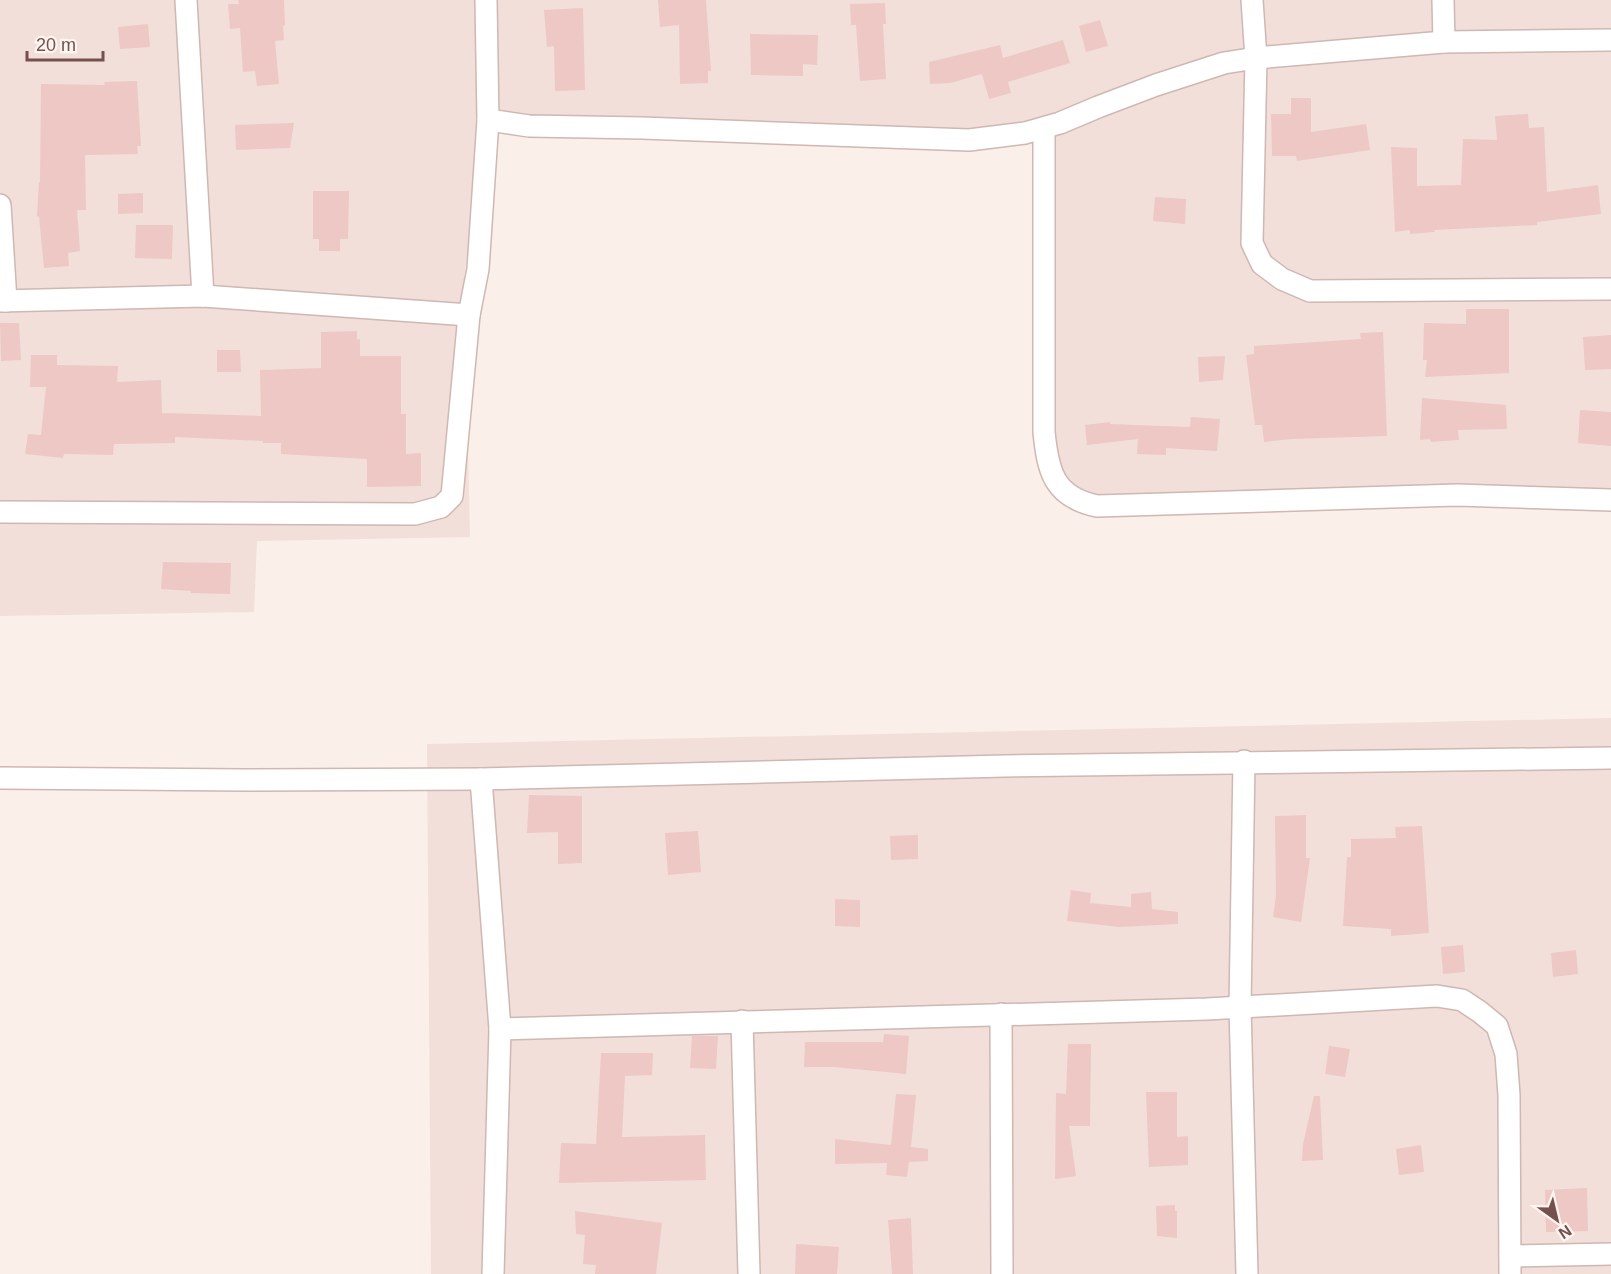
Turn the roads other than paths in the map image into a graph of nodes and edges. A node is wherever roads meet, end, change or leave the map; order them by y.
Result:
1 (186, 0) edge
2 (486, 0) edge
3 (1252, 0) edge
4 (1443, 0) edge
5 (1611, 40) edge
6 (1444, 42) junction
7 (1256, 58) junction
8 (488, 120) junction
9 (1044, 128) junction
10 (0, 205) edge
11 (1611, 289) edge
12 (203, 296) junction
13 (3, 301) edge
14 (468, 315) junction
15 (1611, 500) edge
16 (0, 512) edge
17 (1611, 758) edge
18 (1244, 761) junction
19 (0, 778) edge
20 (481, 779) junction
21 (1240, 1007) junction
22 (1001, 1014) junction
23 (742, 1021) junction
24 (500, 1029) junction
25 (1611, 1254) edge
26 (1510, 1265) edge
27 (493, 1274) edge
28 (749, 1274) edge
29 (1002, 1274) edge
30 (1247, 1274) edge

1 - 12 street
2 - 8 street
3 - 7 street
4 - 6 street
5 - 6 street
6 - 7 street
7 - 9 street
7 - 11 street
8 - 9 street
8 - 14 street
9 - 15 street
10 - 13 street
12 - 13 street
12 - 14 street
14 - 16 street
17 - 18 street
18 - 20 street
18 - 21 street
19 - 20 street
20 - 24 street
21 - 22 street
21 - 26 street
21 - 30 street
22 - 23 street
22 - 29 street
23 - 24 street
23 - 28 street
24 - 27 street
25 - 26 street

